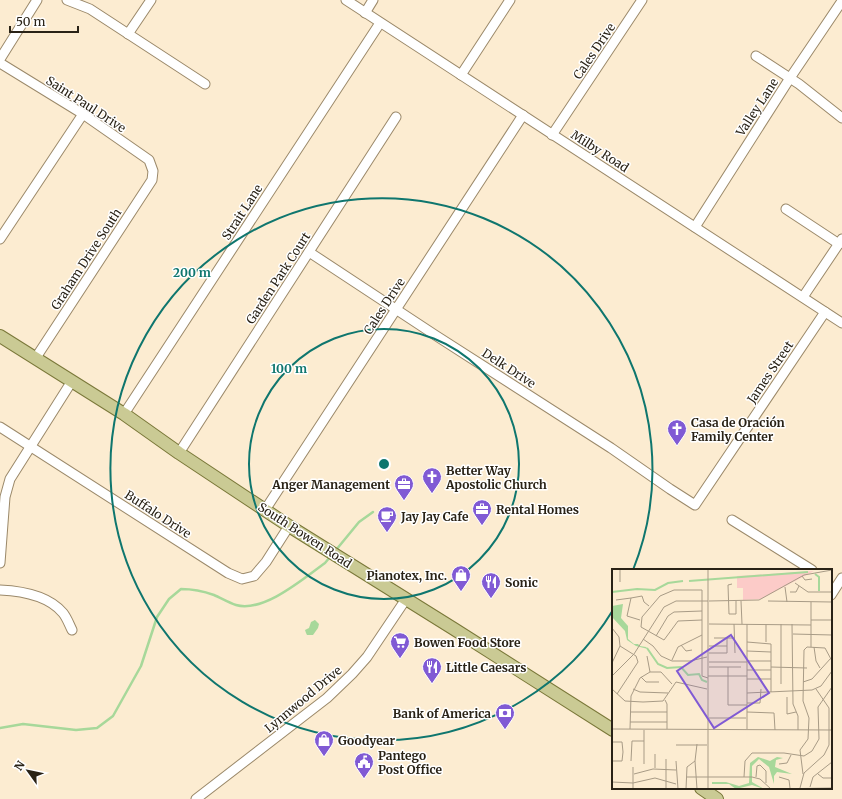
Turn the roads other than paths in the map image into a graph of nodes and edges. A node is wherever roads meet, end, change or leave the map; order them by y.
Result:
1 (37, 0) edge
2 (67, 0) edge
3 (151, 0) edge
4 (346, 0) edge
5 (373, 0) edge
6 (510, 0) edge
7 (642, 0) edge
8 (842, 1) edge
9 (365, 12) junction
10 (380, 23) junction
11 (128, 34) junction
12 (756, 56) dead end
13 (0, 59) edge
14 (0, 63) edge
15 (461, 75) junction
16 (790, 78) junction
17 (205, 84) dead end
18 (840, 113) edge
19 (83, 114) junction
20 (523, 115) junction
21 (396, 117) dead end
22 (552, 135) junction
23 (153, 171) joint
24 (786, 209) dead end
25 (695, 227) junction
26 (0, 239) edge
27 (840, 242) edge
28 (309, 252) junction
29 (803, 297) junction
30 (396, 308) junction
31 (825, 312) junction
32 (842, 323) edge
33 (0, 336) edge
34 (35, 359) junction
35 (72, 382) junction
36 (124, 414) junction
37 (0, 427) edge
38 (30, 446) junction
39 (179, 453) junction
40 (695, 505) joint
41 (265, 510) junction
42 (732, 520) dead end
43 (289, 526) junction
44 (0, 563) edge
45 (810, 569) edge
46 (837, 582) edge
47 (0, 590) edge
48 (832, 593) edge
49 (406, 599) junction
50 (72, 630) dead end
51 (612, 729) edge
52 (703, 789) edge
53 (196, 799) edge
54 (717, 799) edge

1 - 13 street
2 - 11 street
3 - 11 street
4 - 9 street, Milby Road
5 - 9 street
6 - 15 street
7 - 22 street, Cales Drive
8 - 16 street, Valley Lane
9 - 10 street, Milby Road
10 - 15 street, Milby Road
10 - 36 street, Strait Lane
11 - 17 street
12 - 16 street
14 - 19 street, Saint Paul Drive
15 - 20 street, Milby Road
16 - 18 street
16 - 25 street, Valley Lane
19 - 23 street, Saint Paul Drive
19 - 26 street
20 - 22 street, Milby Road
20 - 30 street, Cales Drive
21 - 28 street, Garden Park Court
22 - 25 street, Milby Road
23 - 34 street, Graham Drive South
24 - 27 street
25 - 29 street, Milby Road
27 - 29 street
28 - 30 street, Delk Drive
28 - 39 street, Garden Park Court
29 - 31 street, Milby Road
30 - 40 street, Delk Drive
30 - 41 street, Cales Drive
31 - 32 street, Milby Road
31 - 40 street, James Street
33 - 34 main road, South Bowen Road
34 - 35 main road, South Bowen Road
35 - 36 main road, South Bowen Road
35 - 38 street
36 - 39 main road, South Bowen Road
37 - 38 street, Buffalo Drive
38 - 43 street, Buffalo Drive
38 - 44 street
39 - 41 main road, South Bowen Road
41 - 43 main road, South Bowen Road
42 - 45 street
43 - 49 main road, South Bowen Road
46 - 48 street
47 - 50 street
49 - 51 main road, South Bowen Road
49 - 53 street, Lynnwood Drive
52 - 54 main road

